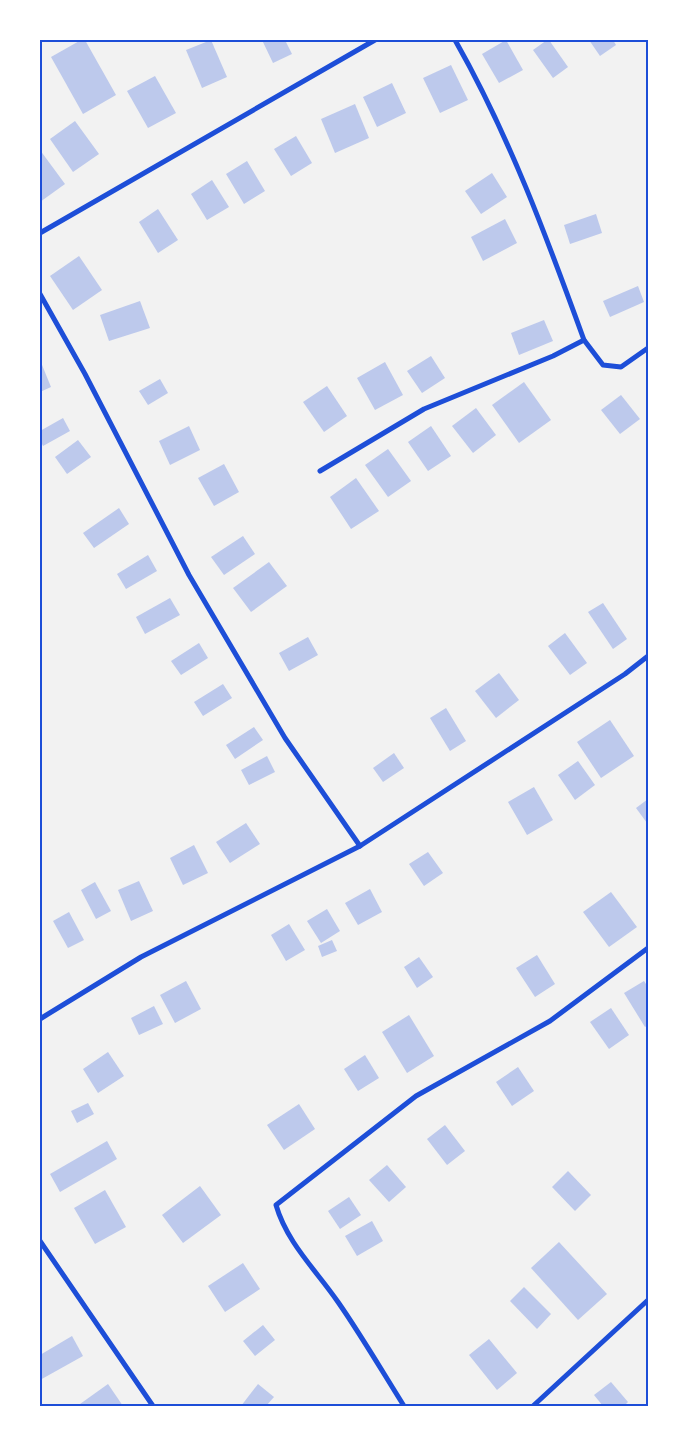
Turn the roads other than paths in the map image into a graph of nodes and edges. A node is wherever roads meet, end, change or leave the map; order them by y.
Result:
1 (375, 40) edge
2 (455, 40) edge
3 (40, 234) edge
4 (40, 294) edge
5 (584, 340) junction
6 (648, 348) edge
7 (320, 471) dead end
8 (648, 656) edge
9 (360, 846) junction
10 (648, 948) edge
11 (40, 1019) edge
12 (40, 1241) edge
13 (648, 1300) edge
14 (153, 1406) edge
15 (404, 1406) edge
16 (533, 1406) edge

1 - 3 street
2 - 5 street
4 - 9 street
5 - 6 street
5 - 7 street
8 - 9 street
9 - 11 street
10 - 15 street
12 - 14 street
13 - 16 street

